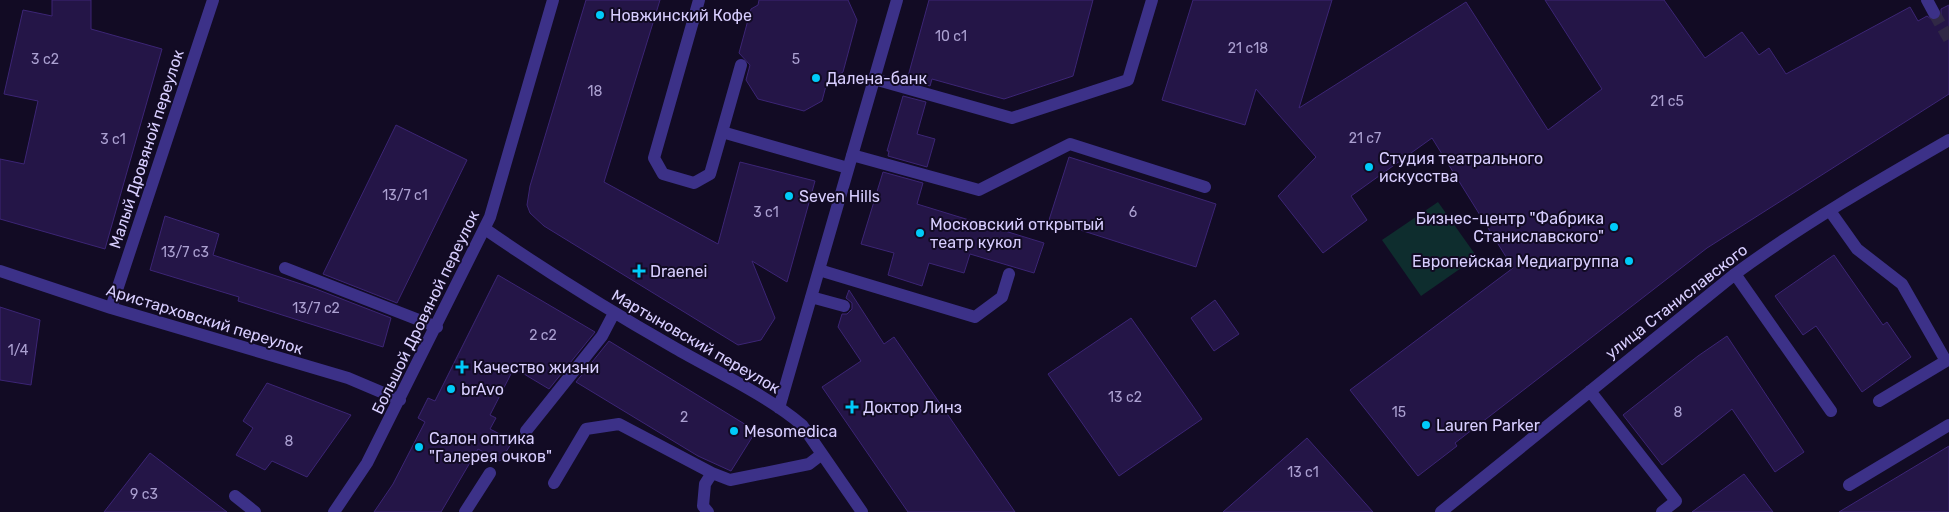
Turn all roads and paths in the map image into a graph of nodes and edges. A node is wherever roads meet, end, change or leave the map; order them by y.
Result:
1 (213, 0) edge
2 (553, 0) edge
3 (699, 0) edge
4 (897, 0) edge
5 (1152, 0) edge
6 (1927, 0) edge
7 (1934, 12) tunnel mouth
8 (741, 65) dead end
9 (874, 79) junction
10 (722, 132) junction
11 (1949, 140) edge
12 (852, 155) junction
13 (848, 168) junction
14 (1205, 187) dead end
15 (1830, 211) junction
16 (485, 229) junction
17 (285, 268) dead end
18 (0, 270) edge
19 (819, 270) junction
20 (1009, 274) dead end
21 (1735, 274) junction
22 (811, 297) junction
23 (844, 306) dead end
24 (111, 308) junction
25 (614, 313) junction
26 (436, 327) junction
27 (1590, 390) junction
28 (400, 400) junction
29 (1879, 402) dead end
30 (779, 408) junction
31 (1831, 411) dead end
32 (1949, 425) edge
33 (526, 431) dead end
34 (822, 454) junction
35 (490, 473) dead end
36 (712, 473) junction
37 (554, 483) dead end
38 (1849, 486) dead end
39 (235, 496) dead end
40 (702, 510) edge
41 (255, 512) edge
42 (334, 512) edge
43 (465, 512) edge
44 (862, 512) edge
45 (1441, 512) edge
46 (1662, 512) edge

1 - 24 street, Малый Дровяной переулок
2 - 16 street, Большой Дровяной переулок
3 - 10 street
4 - 9 street
5 - 9 street
6 - 7 street
8 - 10 street
9 - 12 street
10 - 13 street
11 - 15 street, улица Станиславского
12 - 13 street
12 - 14 street
13 - 19 street
15 - 21 street, улица Станиславского
15 - 29 street
16 - 25 street, Мартыновский переулок
16 - 26 street, Большой Дровяной переулок
17 - 26 street
18 - 24 street, Аристарховский переулок
19 - 20 street
19 - 22 street
21 - 27 street, улица Станиславского
21 - 31 street
22 - 23 street
22 - 30 street
24 - 28 street, Аристарховский переулок
25 - 30 street, Мартыновский переулок
25 - 33 street
26 - 28 street, Большой Дровяной переулок
27 - 45 street, улица Станиславского
27 - 46 street
28 - 42 street, Большой Дровяной переулок
30 - 34 street, Мартыновский переулок
32 - 38 street
34 - 36 street
34 - 44 street, Мартыновский переулок
35 - 43 street
36 - 37 street
36 - 40 street
39 - 41 street

